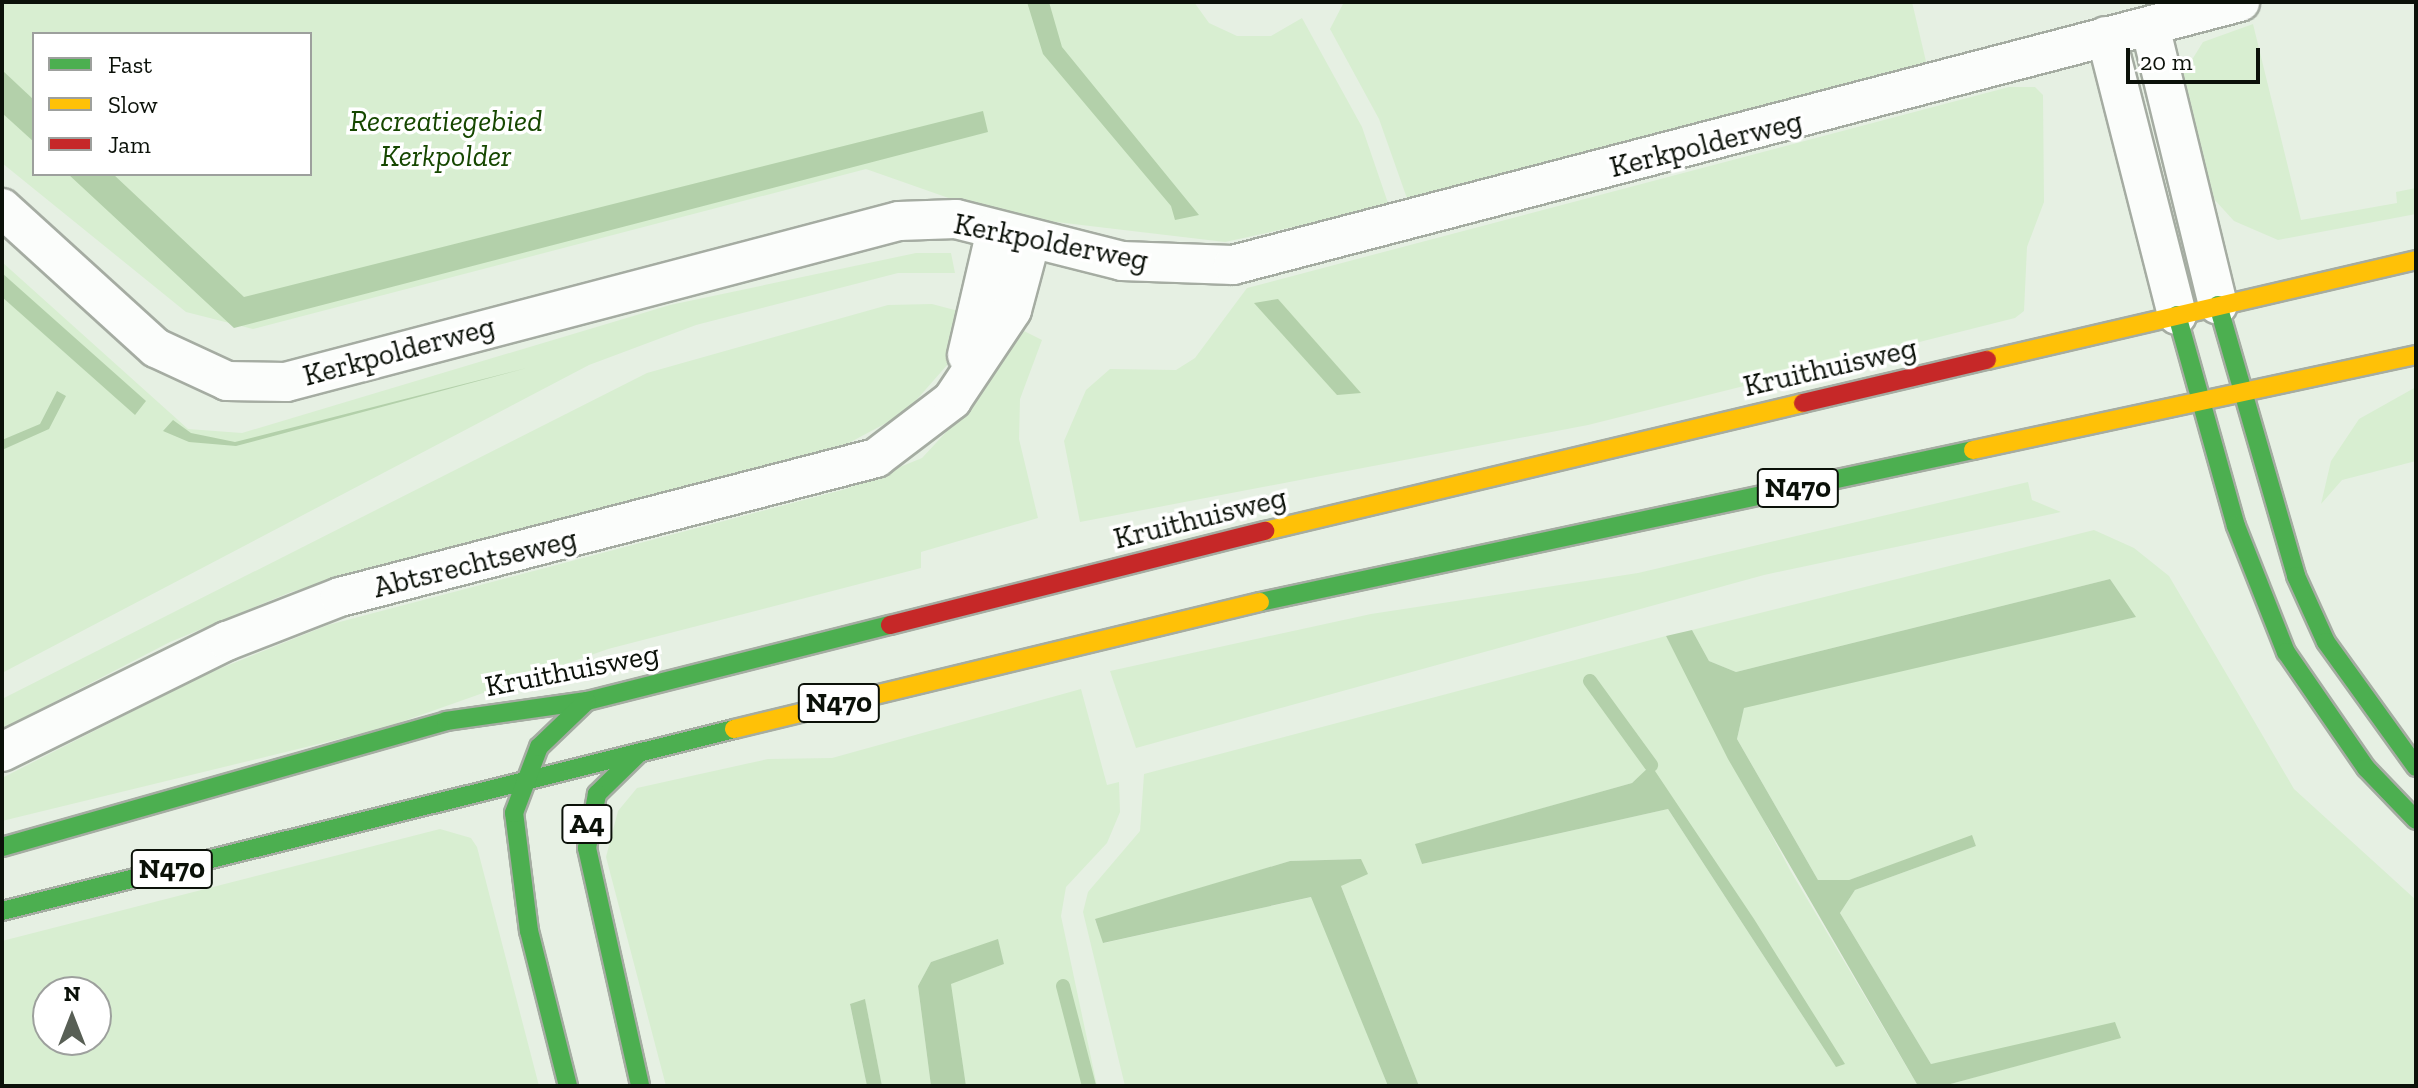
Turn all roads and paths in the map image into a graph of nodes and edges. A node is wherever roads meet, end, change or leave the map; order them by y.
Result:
1 (2240, 2) edge
2 (2150, 26) junction
3 (2106, 36) junction
4 (2, 208) edge
5 (1014, 234) junction
6 (2416, 260) edge
7 (2218, 305) junction
8 (2177, 315) junction
9 (2416, 355) edge
10 (2244, 396) junction
11 (2200, 404) junction
12 (587, 701) junction
13 (2, 752) edge
14 (639, 753) junction
15 (2416, 767) edge
16 (520, 783) junction
17 (2416, 820) edge
18 (2, 847) edge
19 (2, 911) edge
20 (568, 1086) edge
21 (640, 1086) edge

1 - 2 street, Kerkpolderweg
2 - 3 street, Kerkpolderweg
2 - 7 street
3 - 5 street, Kerkpolderweg
3 - 8 street
4 - 5 street, Kerkpolderweg
5 - 13 street, Abtsrechtseweg
6 - 7 main road, Kruithuisweg / N470
7 - 8 main road, Kruithuisweg / N470
7 - 10 main road
8 - 11 main road
8 - 12 main road, Kruithuisweg / N470
9 - 10 main road, N470
10 - 11 main road, N470
10 - 15 main road
11 - 14 main road, N470
11 - 17 main road
12 - 16 main road, A4
12 - 18 main road, Kruithuisweg / N470
14 - 16 main road, N470
14 - 21 main road, A4
16 - 19 main road, N470
16 - 20 main road, A4

